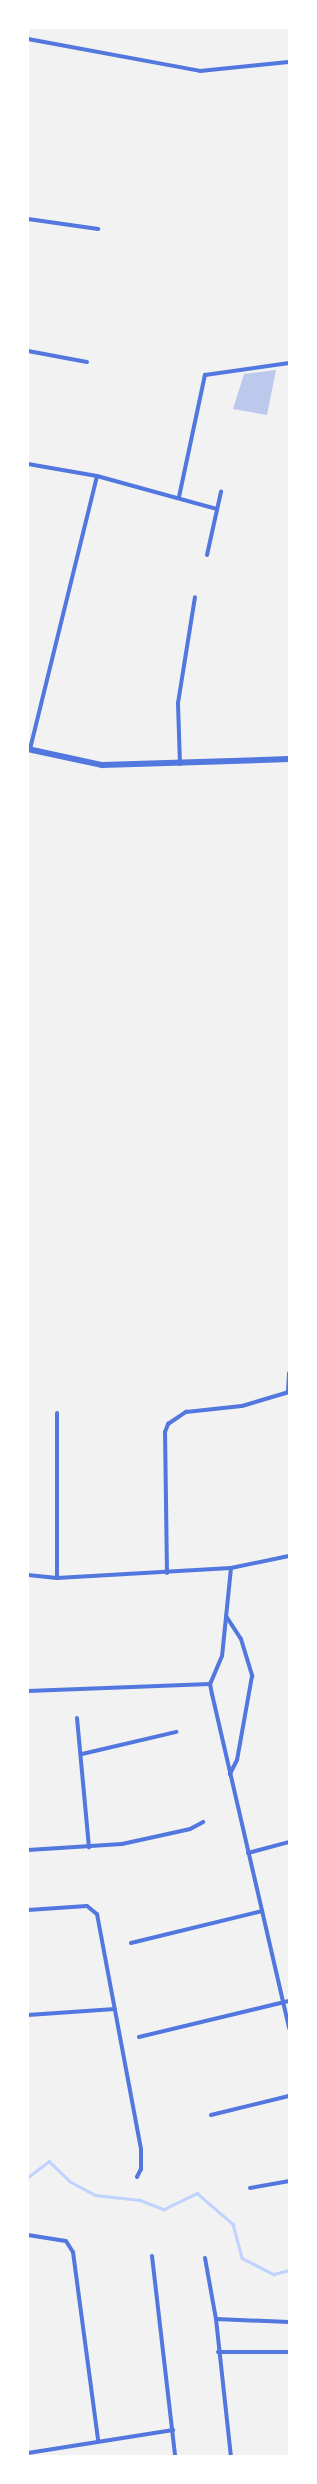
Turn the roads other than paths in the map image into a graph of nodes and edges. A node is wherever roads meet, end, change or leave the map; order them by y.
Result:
1 (28, 39) edge
2 (289, 62) edge
3 (28, 219) edge
4 (98, 229) dead end
5 (28, 351) edge
6 (86, 362) dead end
7 (289, 363) edge
8 (28, 464) edge
9 (97, 476) junction
10 (221, 492) dead end
11 (179, 497) junction
12 (217, 509) junction
13 (207, 555) dead end
14 (195, 597) dead end
15 (29, 749) edge
16 (289, 759) edge
17 (180, 765) junction
18 (289, 1373) edge
19 (288, 1392) edge
20 (57, 1413) dead end
21 (289, 1556) edge
22 (231, 1568) junction
23 (167, 1572) junction
24 (28, 1575) edge
25 (57, 1578) junction
26 (226, 1616) junction
27 (210, 1684) junction
28 (28, 1691) edge
29 (77, 1718) dead end
30 (176, 1732) dead end
31 (82, 1754) junction
32 (230, 1775) junction
33 (202, 1822) dead end
34 (289, 1842) edge
35 (89, 1847) junction
36 (28, 1850) edge
37 (248, 1853) junction
38 (28, 1910) edge
39 (262, 1911) junction
40 (132, 1943) dead end
41 (283, 2001) junction
42 (289, 2001) edge
43 (115, 2009) junction
44 (28, 2015) edge
45 (289, 2028) edge
46 (139, 2037) dead end
47 (289, 2096) edge
48 (211, 2115) dead end
49 (137, 2177) dead end
50 (289, 2181) edge
51 (250, 2188) dead end
52 (28, 2235) edge
53 (152, 2256) dead end
54 (206, 2258) dead end
55 (216, 2319) junction
56 (289, 2322) edge
57 (218, 2352) junction
58 (289, 2352) edge
59 (173, 2430) junction
60 (98, 2440) junction
61 (28, 2453) edge
62 (175, 2456) edge
63 (231, 2456) edge

1 - 2 street
3 - 4 street
5 - 6 street
7 - 11 street
8 - 9 street
9 - 11 street
9 - 15 street
10 - 12 street
11 - 12 street
12 - 13 street
14 - 17 street
15 - 17 street
16 - 17 street
18 - 19 street
19 - 23 street
20 - 25 street
21 - 22 street
22 - 23 street
22 - 26 street
23 - 25 street
24 - 25 street
26 - 27 street
26 - 32 street
27 - 28 street
27 - 32 street
29 - 31 street
30 - 31 street
31 - 35 street
32 - 37 street
33 - 35 street
34 - 37 street
35 - 36 street
37 - 39 street
38 - 43 street
39 - 40 street
39 - 41 street
41 - 42 street
41 - 45 street
41 - 46 street
43 - 44 street
43 - 49 street
47 - 48 street
50 - 51 street
52 - 60 street
53 - 59 street
54 - 55 street
55 - 56 street
55 - 57 street
57 - 58 street
57 - 63 street
59 - 60 street
59 - 62 street
60 - 61 street

